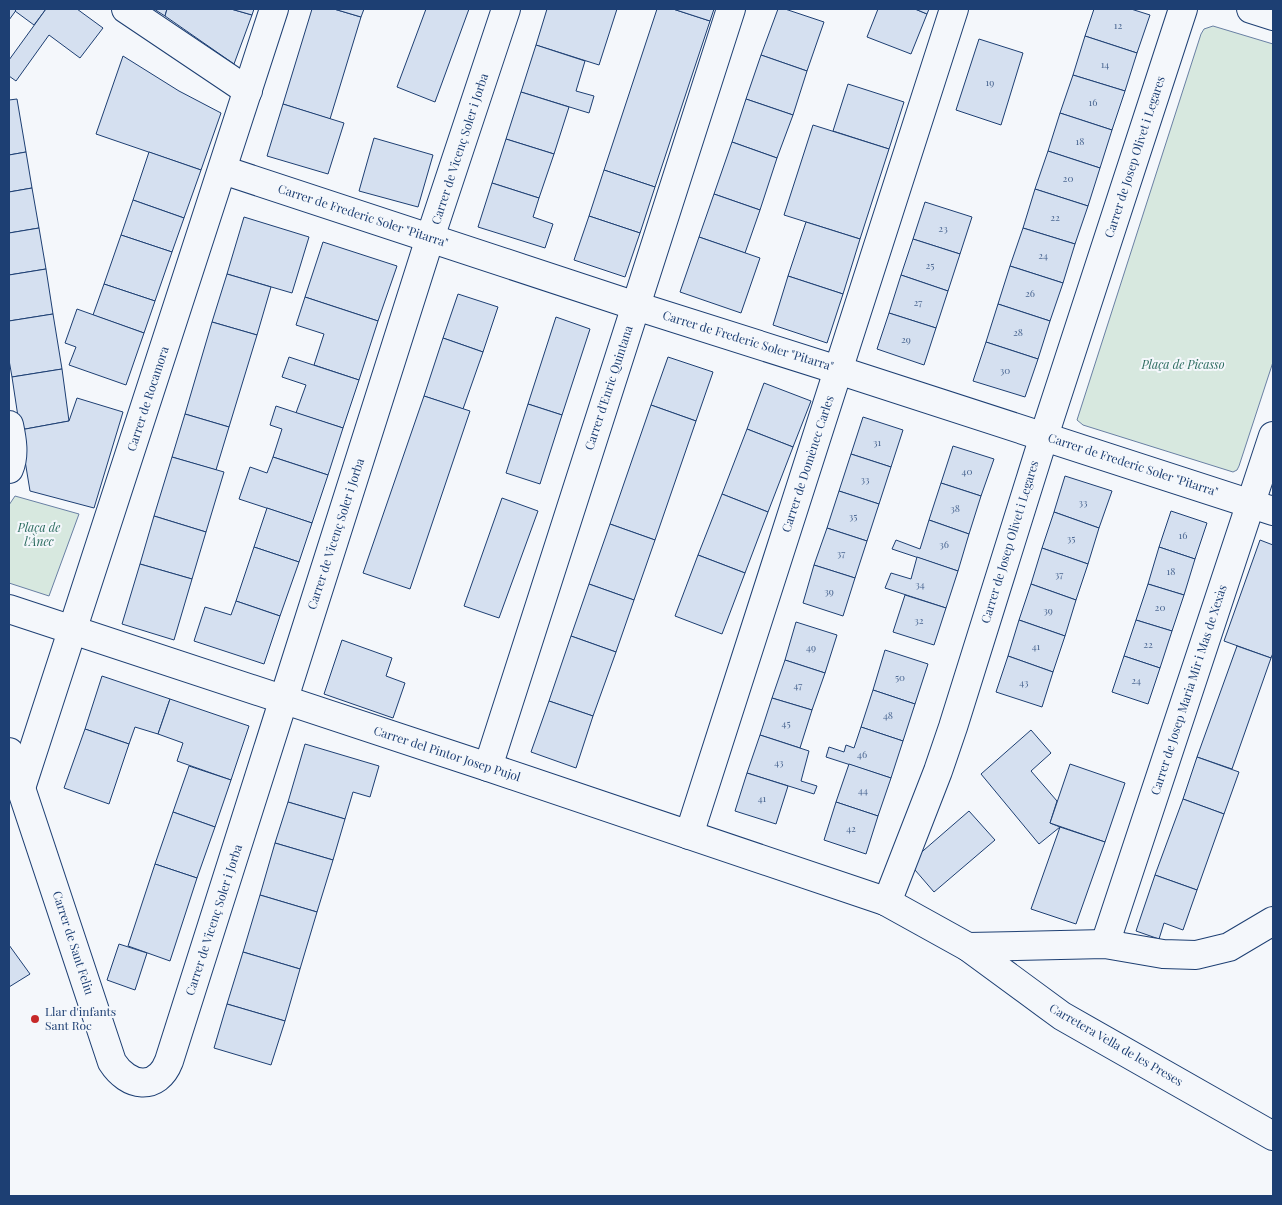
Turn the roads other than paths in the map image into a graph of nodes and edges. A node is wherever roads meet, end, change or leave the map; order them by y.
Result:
1 (126, 9) edge
2 (274, 9) edge
3 (506, 9) edge
4 (731, 9) edge
5 (954, 9) edge
6 (1184, 9) edge
7 (1251, 9) edge
8 (1273, 16) edge
9 (248, 91) junction
10 (223, 170) junction
11 (430, 238) junction
12 (636, 306) junction
13 (838, 370) junction
14 (9, 425) edge
15 (1044, 436) junction
16 (1273, 436) edge
17 (9, 469) edge
18 (1262, 507) edge
19 (9, 609) edge
20 (72, 630) junction
21 (284, 700) junction
22 (9, 752) edge
23 (488, 767) junction
24 (21, 788) junction
25 (690, 835) junction
26 (885, 901) junction
27 (1273, 921) edge
28 (1105, 944) junction
29 (968, 947) junction
30 (169, 1061) joint
31 (1273, 1136) edge

1 - 9 street
2 - 9 street, Carrer de Rocamora
3 - 11 street, Carrer de Vicenç Soler i Jorba
4 - 12 street, Carrer d'Enric Quintana
5 - 13 street, Carrer de Domènec Carles
6 - 15 street, Carrer de Josep Olivet i Legares
7 - 8 street
9 - 10 street, Carrer de Rocamora
10 - 11 street, Carrer de Frederic Soler "Pitarra"
10 - 20 street, Carrer de Rocamora
11 - 12 street, Carrer de Frederic Soler "Pitarra"
11 - 21 street, Carrer de Vicenç Soler i Jorba
12 - 13 street, Carrer de Frederic Soler "Pitarra"
12 - 23 street, Carrer d'Enric Quintana
13 - 15 street, Carrer de Frederic Soler "Pitarra"
13 - 25 street, Carrer de Domènec Carles
14 - 17 street
15 - 18 street, Carrer de Frederic Soler "Pitarra"
15 - 26 street, Carrer de Josep Olivet i Legares
16 - 18 street, Carrer de Josep Maria Mir i Mas de Xexàs
18 - 28 street, Carrer de Josep Maria Mir i Mas de Xexàs
19 - 20 street, Carrer del Pintor Josep Pujol
20 - 21 street, Carrer del Pintor Josep Pujol
20 - 24 street, Carrer de Rocamora
21 - 23 street, Carrer del Pintor Josep Pujol
21 - 30 street, Carrer de Vicenç Soler i Jorba
22 - 24 street, Carrer de Sant Feliu
23 - 25 street, Carrer del Pintor Josep Pujol
24 - 30 street, Carrer de Sant Feliu
25 - 26 street, Carrer del Pintor Josep Pujol
26 - 29 street, Carretera Vella de les Preses
27 - 28 street
28 - 29 street
29 - 31 street, Carretera Vella de les Preses

